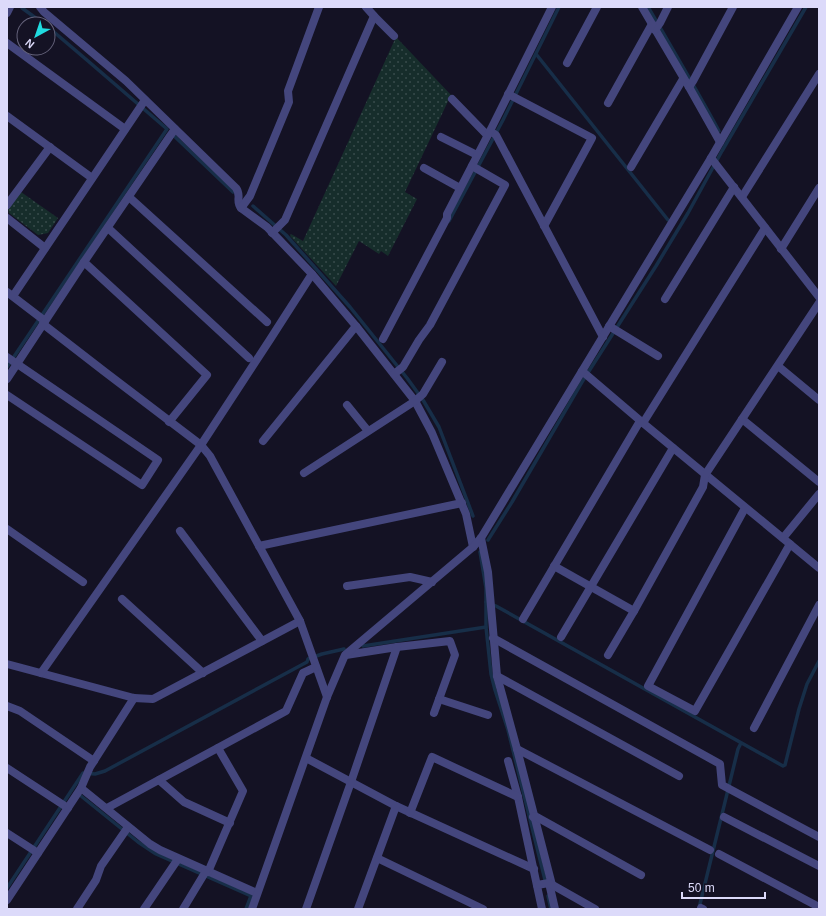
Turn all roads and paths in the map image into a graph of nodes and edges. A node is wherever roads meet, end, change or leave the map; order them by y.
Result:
1 (10, 7) edge
2 (40, 7) edge
3 (319, 7) edge
4 (366, 7) edge
5 (552, 7) edge
6 (597, 7) edge
7 (642, 7) edge
8 (668, 7) edge
9 (733, 7) edge
10 (798, 7) edge
11 (7, 13) edge
12 (374, 16) junction
13 (656, 26) junction
14 (394, 36) dead end
15 (7, 43) edge
16 (566, 63) dead end
17 (819, 74) edge
18 (684, 79) junction
19 (691, 84) junction
20 (513, 97) junction
21 (452, 99) dead end
22 (608, 103) dead end
23 (142, 104) junction
24 (7, 116) edge
25 (125, 129) junction
26 (172, 132) junction
27 (492, 133) junction
28 (441, 137) dead end
29 (720, 142) junction
30 (50, 147) junction
31 (477, 155) junction
32 (714, 161) junction
33 (631, 167) dead end
34 (424, 168) dead end
35 (475, 168) junction
36 (92, 178) junction
37 (734, 187) junction
38 (460, 188) junction
39 (819, 188) edge
40 (129, 197) junction
41 (742, 197) junction
42 (7, 204) edge
43 (241, 208) junction
44 (7, 218) edge
45 (544, 226) junction
46 (108, 228) junction
47 (765, 228) junction
48 (273, 232) junction
49 (45, 248) junction
50 (781, 249) junction
51 (84, 262) junction
52 (312, 274) junction
53 (10, 294) edge
54 (819, 298) edge
55 (665, 299) dead end
56 (819, 303) edge
57 (43, 320) junction
58 (267, 322) dead end
59 (356, 326) junction
60 (614, 328) junction
61 (603, 336) junction
62 (383, 340) dead end
63 (658, 356) dead end
64 (249, 358) dead end
65 (11, 361) edge
66 (442, 362) dead end
67 (778, 366) junction
68 (398, 371) junction
69 (585, 374) junction
70 (7, 379) edge
71 (7, 395) edge
72 (418, 398) junction
73 (819, 400) edge
74 (347, 405) dead end
75 (742, 419) junction
76 (170, 422) junction
77 (641, 422) junction
78 (368, 431) junction
79 (262, 441) dead end
80 (201, 445) junction
81 (673, 448) junction
82 (304, 473) dead end
83 (705, 474) junction
84 (819, 482) edge
85 (819, 494) edge
86 (462, 503) junction
87 (745, 508) junction
88 (7, 529) edge
89 (180, 531) dead end
90 (481, 538) junction
91 (783, 538) junction
92 (790, 544) junction
93 (259, 546) junction
94 (473, 547) junction
95 (554, 566) junction
96 (819, 568) edge
97 (83, 582) dead end
98 (432, 582) junction
99 (347, 586) dead end
100 (591, 586) junction
101 (122, 599) dead end
102 (819, 604) edge
103 (634, 611) junction
104 (523, 619) dead end
105 (300, 621) junction
106 (561, 637) dead end
107 (493, 638) junction
108 (262, 641) junction
109 (397, 647) junction
110 (345, 655) junction
111 (608, 655) dead end
112 (314, 661) junction
113 (7, 664) edge
114 (41, 673) junction
115 (202, 673) junction
116 (497, 676) junction
117 (327, 697) junction
118 (134, 698) junction
119 (439, 699) junction
120 (7, 706) edge
121 (434, 713) dead end
122 (488, 715) dead end
123 (754, 728) dead end
124 (218, 748) junction
125 (517, 749) junction
126 (306, 758) junction
127 (94, 761) junction
128 (508, 761) dead end
129 (7, 768) edge
130 (679, 776) dead end
131 (159, 780) junction
132 (351, 782) junction
133 (81, 788) junction
134 (518, 797) junction
135 (65, 806) junction
136 (396, 806) junction
137 (107, 808) junction
138 (410, 813) junction
139 (724, 817) dead end
140 (529, 818) junction
141 (230, 823) junction
142 (126, 830) junction
143 (7, 833) edge
144 (819, 837) edge
145 (710, 850) dead end
146 (35, 851) junction
147 (719, 854) dead end
148 (377, 858) junction
149 (176, 862) junction
150 (819, 866) edge
151 (534, 870) junction
152 (205, 874) junction
153 (641, 875) dead end
154 (546, 884) junction
155 (258, 893) junction
156 (8, 897) edge
157 (819, 908) edge
158 (77, 909) edge
159 (144, 909) edge
160 (183, 909) edge
161 (252, 909) edge
162 (306, 909) edge
163 (358, 909) edge
164 (483, 909) edge
165 (542, 909) edge
166 (555, 909) edge
167 (595, 909) edge

1 - 11 street
2 - 23 street
3 - 43 street
4 - 12 street
5 - 20 street
6 - 16 street
7 - 13 street
8 - 13 street
9 - 19 street
10 - 29 street
12 - 14 street
12 - 48 street
13 - 18 street
13 - 22 street
15 - 25 street
17 - 41 street
18 - 19 street
18 - 33 street
19 - 29 street
20 - 27 street
20 - 45 street
21 - 27 street
23 - 25 street
23 - 26 street
24 - 30 street
25 - 36 street
26 - 40 street
26 - 43 street
27 - 31 street
27 - 45 street
28 - 31 street
29 - 32 street
30 - 36 street
30 - 42 street
31 - 35 street
32 - 37 street
32 - 60 street
34 - 38 street
35 - 38 street
35 - 68 street
36 - 49 street
37 - 41 street
37 - 55 street
38 - 62 street
39 - 50 street
40 - 46 street
40 - 58 street
41 - 47 street
43 - 48 street
44 - 49 street
45 - 61 street
46 - 51 street
46 - 64 street
47 - 50 street
47 - 77 street
48 - 52 street
49 - 53 street
50 - 54 street
51 - 57 street
51 - 76 street
52 - 59 street
52 - 80 street
53 - 57 street
56 - 67 street
57 - 65 street
57 - 76 street
59 - 68 street
59 - 79 street
60 - 61 street
60 - 63 street
61 - 69 street
65 - 70 street
65 - 71 street
66 - 72 street
67 - 73 street
67 - 75 street
68 - 72 street
69 - 77 street
69 - 90 street
72 - 78 street
72 - 86 street
74 - 78 street
75 - 83 street
75 - 84 street
76 - 80 street
77 - 81 street
77 - 95 street
78 - 82 street
80 - 93 street
80 - 114 street
81 - 83 street
81 - 100 street
83 - 87 street
83 - 103 street
85 - 91 street
86 - 93 street
86 - 94 street
87 - 91 street
87 - 92 street
88 - 97 street
89 - 108 street
90 - 94 street
90 - 107 street
91 - 92 street
92 - 96 street
93 - 105 street
94 - 98 street
95 - 100 street
95 - 104 street
98 - 99 street
98 - 110 street
100 - 103 street
100 - 106 street
101 - 115 street
102 - 123 street
103 - 111 street
105 - 108 street
105 - 112 street
107 - 116 street
107 - 144 street
108 - 115 street
109 - 110 street
109 - 119 street
109 - 132 street
110 - 117 street
112 - 117 street
112 - 124 street
113 - 114 street
114 - 118 street
115 - 118 street
116 - 125 street
116 - 130 street
117 - 126 street
118 - 127 street
119 - 121 street
119 - 122 street
120 - 127 street
124 - 131 street
124 - 141 street
125 - 140 street
125 - 145 street
126 - 132 street
126 - 155 street
127 - 133 street
128 - 134 street
129 - 135 street
131 - 137 street
131 - 141 street
132 - 136 street
132 - 162 street
133 - 135 street
133 - 137 street
134 - 138 street
134 - 140 street
135 - 146 street
136 - 138 street
136 - 148 street
137 - 142 street
138 - 151 street
139 - 150 street
140 - 151 street
140 - 153 street
140 - 154 street
141 - 152 street
142 - 149 street
142 - 158 street
143 - 146 street
146 - 156 street
147 - 157 street
148 - 163 street
148 - 164 street
149 - 152 street
149 - 159 street
151 - 154 street
152 - 155 street
152 - 160 street
154 - 165 street
154 - 166 street
154 - 167 street
155 - 161 street

